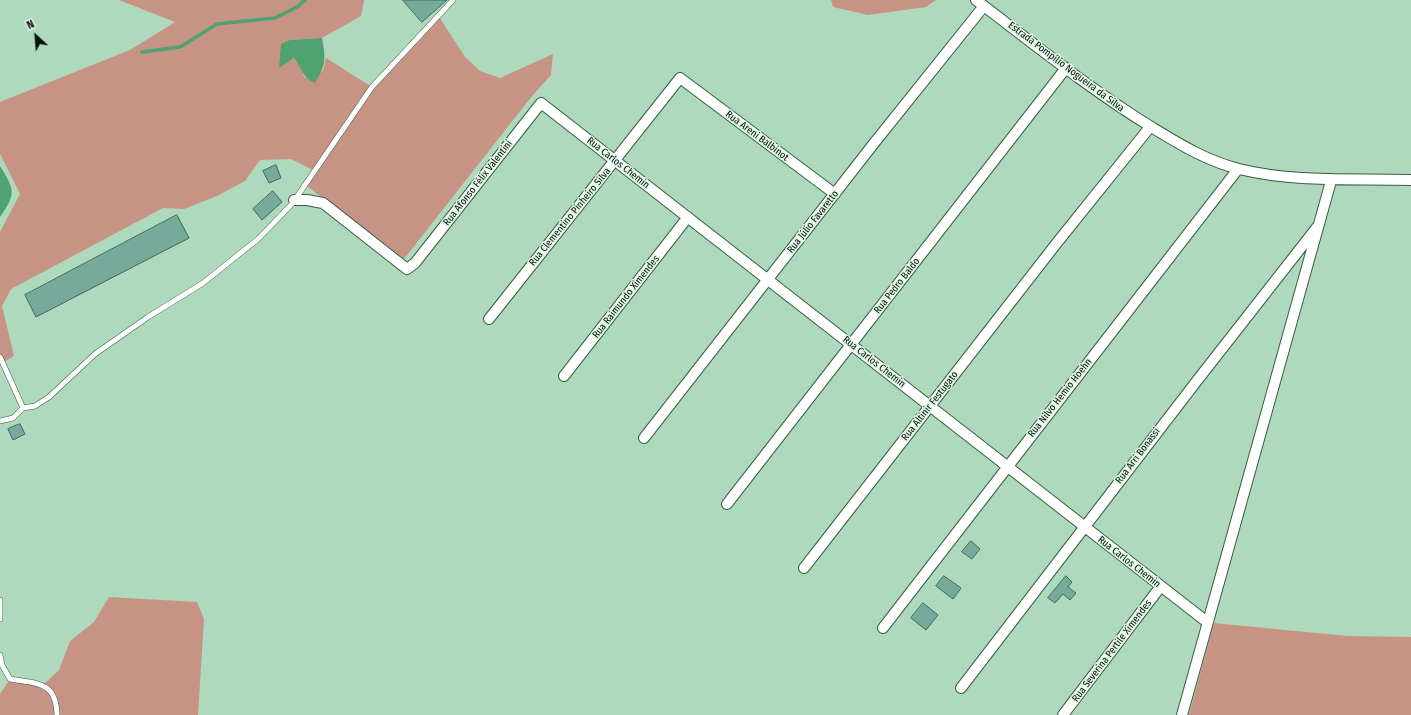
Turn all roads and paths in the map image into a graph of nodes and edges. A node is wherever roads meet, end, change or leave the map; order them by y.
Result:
1 (453, 0) edge
2 (980, 3) edge
3 (1066, 68) junction
4 (680, 78) joint
5 (541, 103) joint
6 (1150, 126) junction
7 (615, 160) junction
8 (1238, 169) junction
9 (1411, 180) edge
10 (1331, 181) junction
11 (835, 194) junction
12 (294, 200) junction
13 (688, 217) junction
14 (1318, 226) junction
15 (768, 280) junction
16 (489, 319) dead end
17 (851, 345) junction
18 (0, 357) edge
19 (564, 376) dead end
20 (930, 406) junction
21 (23, 408) junction
22 (0, 421) edge
23 (644, 438) dead end
24 (1008, 467) junction
25 (727, 504) dead end
26 (1084, 527) junction
27 (804, 568) dead end
28 (1161, 586) junction
29 (0, 600) edge
30 (0, 619) edge
31 (1207, 622) junction
32 (883, 628) dead end
33 (0, 655) edge
34 (961, 688) dead end
35 (57, 715) edge
36 (1063, 715) edge
37 (1182, 715) edge

1 - 12 lane
2 - 3 street, Estrada Pompílio Nogueira da Silva
2 - 11 street, Rua Júlio Favaretto
3 - 6 street, Estrada Pompílio Nogueira da Silva
3 - 17 street, Rua Pedro Baldo
4 - 7 street, Rua Clementino Pinheiro Silva
4 - 11 street, Rua Areni Balbinot
5 - 7 street, Rua Carlos Chemin
5 - 12 street, Rua Afonso Félix Valentini
6 - 8 street, Estrada Pompílio Nogueira da Silva
6 - 20 street, Rua Altinir Festugato
7 - 13 street, Rua Carlos Chemin
7 - 16 street, Rua Clementino Pinheiro Silva
8 - 10 street, Estrada Pompílio Nogueira da Silva
8 - 24 street, Rua Nilvo Hemio Hoehn
9 - 10 street, Estrada Pompílio Nogueira da Silva
10 - 14 street
11 - 15 street, Rua Júlio Favaretto
12 - 21 lane
13 - 15 street, Rua Carlos Chemin
13 - 19 street, Rua Raimundo Ximendes
14 - 26 street, Rua Arri Bonassi
14 - 31 street
15 - 17 street, Rua Carlos Chemin
15 - 23 street, Rua Júlio Favaretto
17 - 20 street, Rua Carlos Chemin
17 - 25 street, Rua Pedro Baldo
18 - 21 lane
20 - 24 street, Rua Carlos Chemin
20 - 27 street, Rua Altinir Festugato
21 - 22 lane
24 - 26 street, Rua Carlos Chemin
24 - 32 street, Rua Nilvo Hemio Hoehn
26 - 28 street, Rua Carlos Chemin
26 - 34 street, Rua Arri Bonassi
28 - 31 street, Rua Carlos Chemin
28 - 36 street, Rua Severina Pertile Ximendes
29 - 30 lane
31 - 37 street
33 - 35 lane

